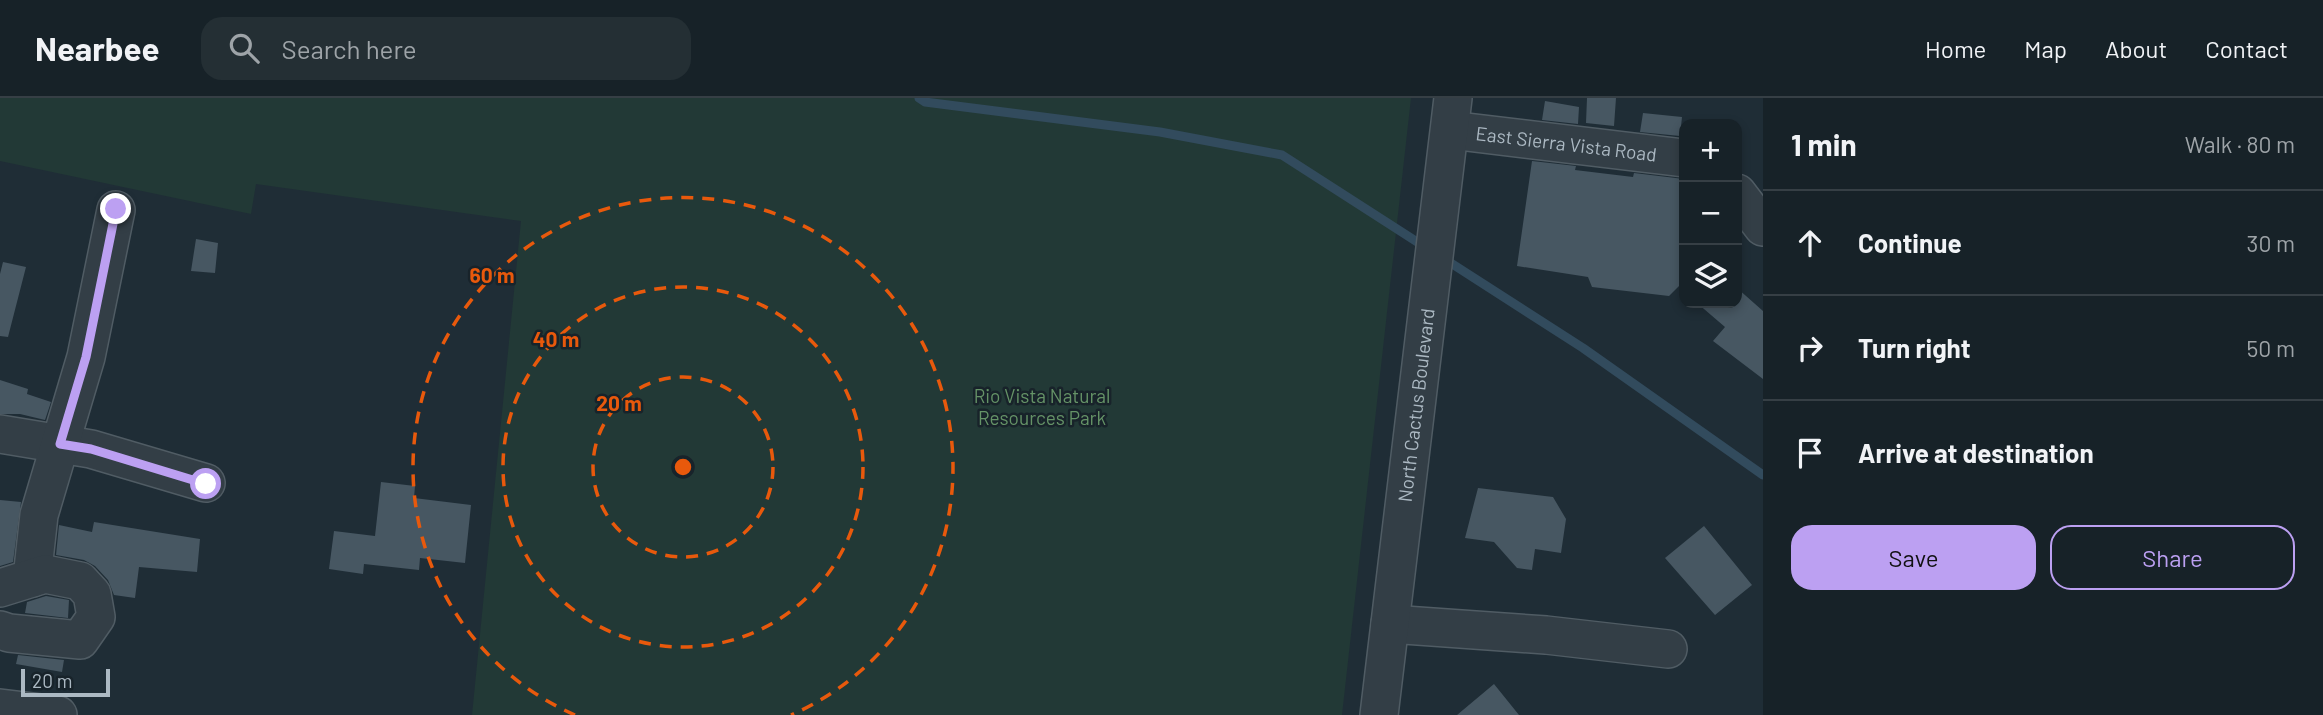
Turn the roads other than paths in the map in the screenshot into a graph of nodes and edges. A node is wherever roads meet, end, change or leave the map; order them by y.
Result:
1 (1452, 114) edge
2 (1679, 157) edge
3 (1742, 200) edge
4 (116, 209) dead end
5 (1763, 227) edge
6 (0, 434) edge
7 (60, 444) junction
8 (206, 484) dead end
9 (16, 583) edge
10 (1390, 624) junction
11 (0, 629) edge
12 (1668, 649) dead end
13 (0, 708) edge
14 (58, 715) edge
15 (1379, 715) edge

1 - 2 street, East Sierra Vista Road
1 - 10 street, North Cactus Boulevard
3 - 5 street
4 - 7 street
6 - 7 street
7 - 8 street
7 - 9 street
9 - 11 street
10 - 12 street
10 - 15 street, North Cactus Boulevard
13 - 14 street

